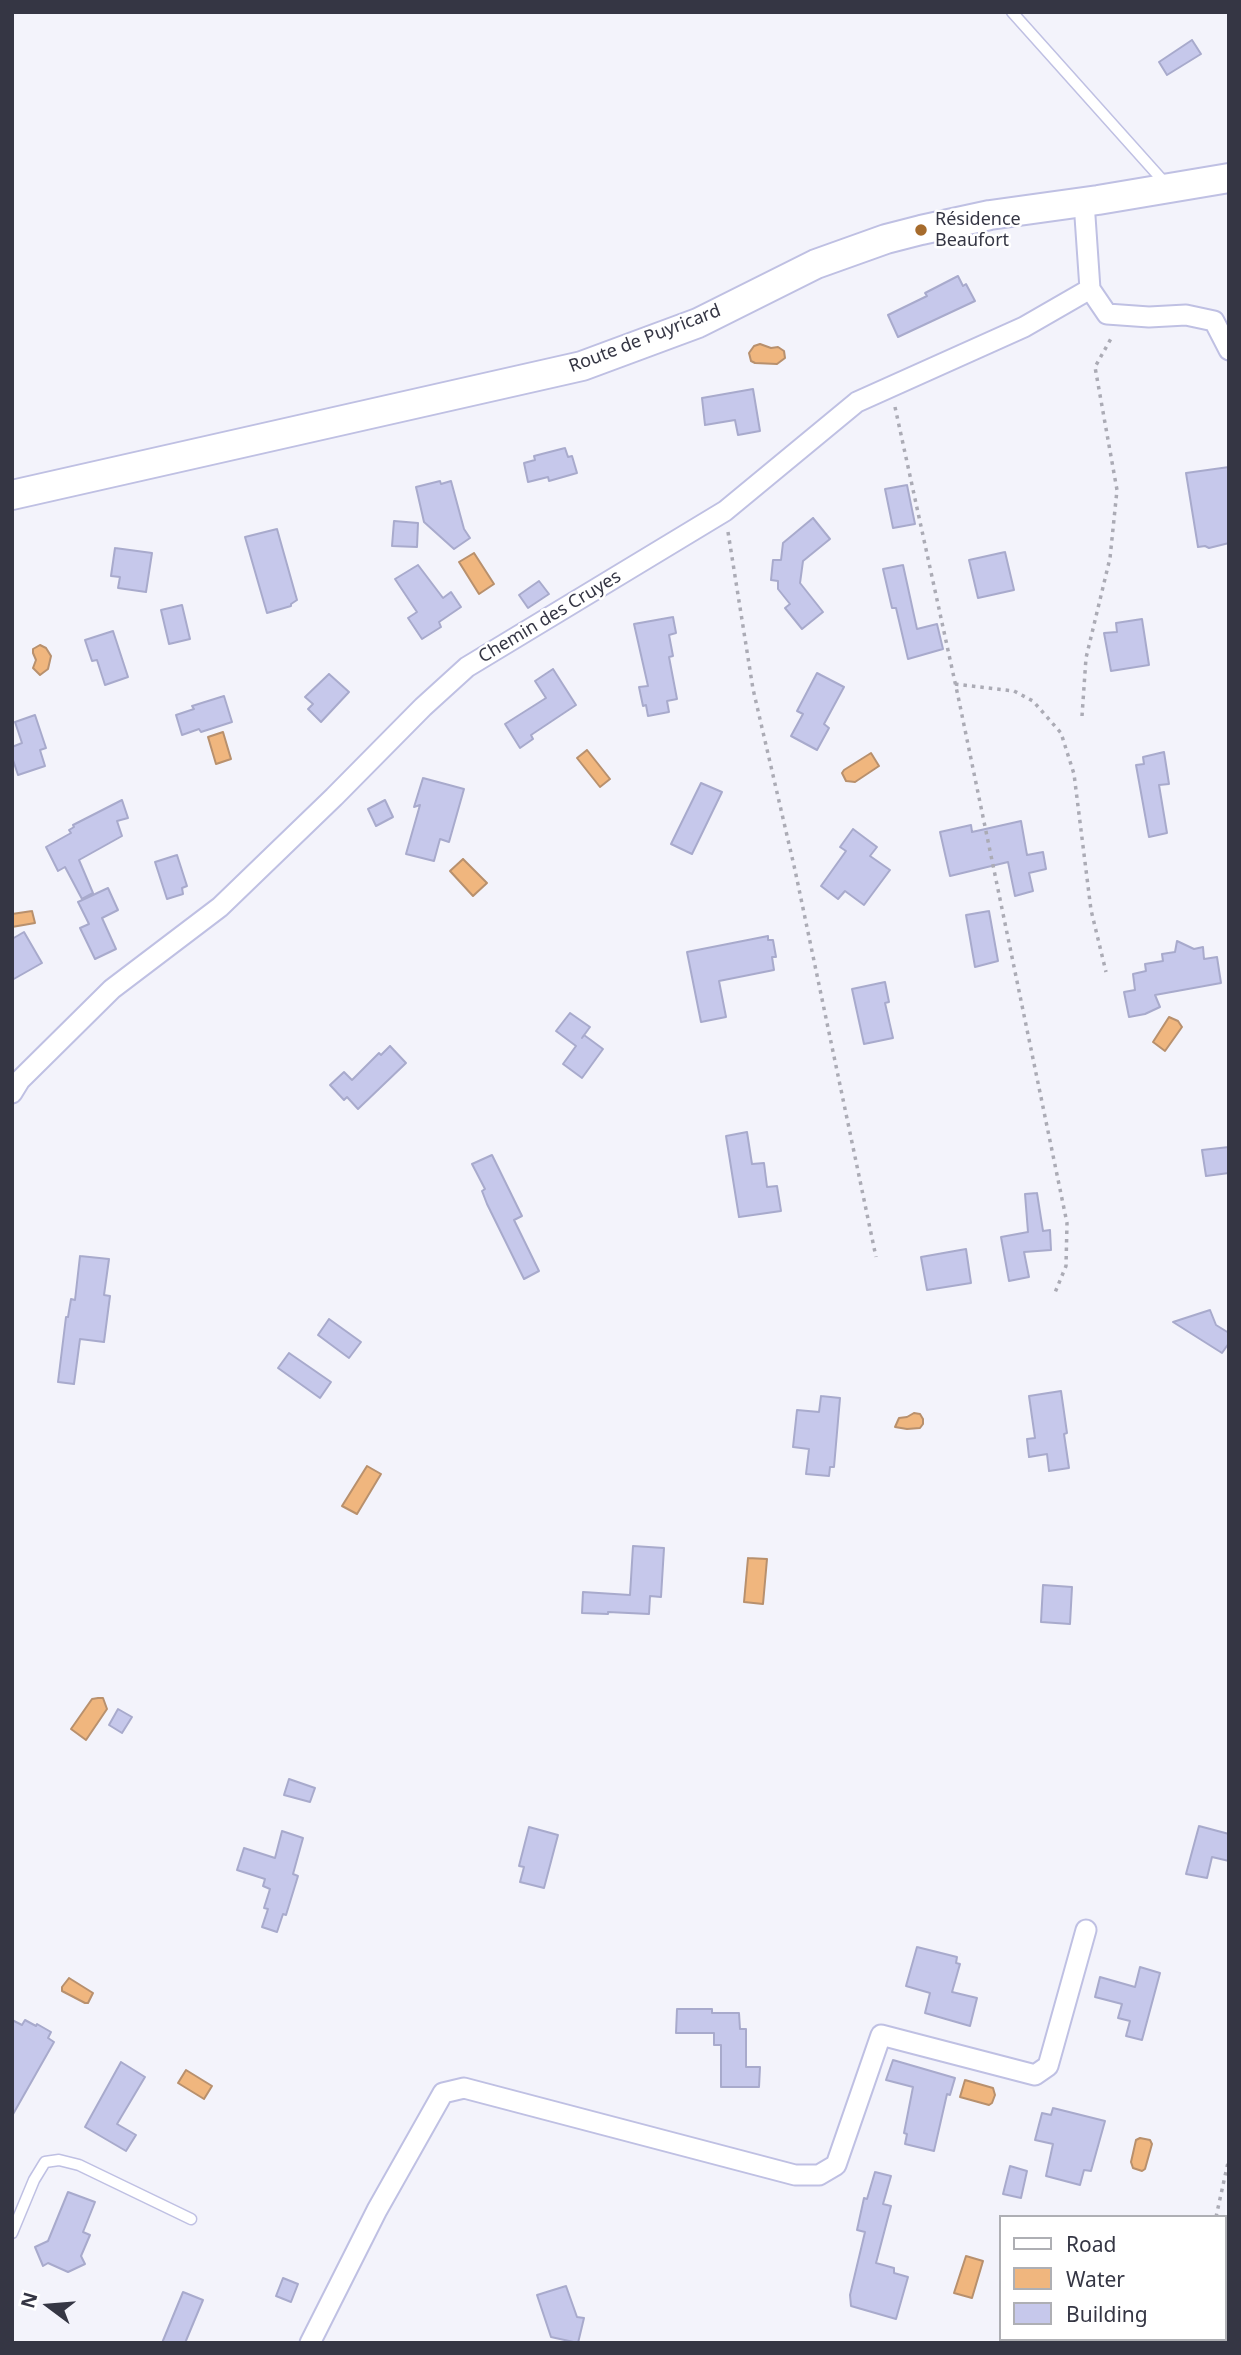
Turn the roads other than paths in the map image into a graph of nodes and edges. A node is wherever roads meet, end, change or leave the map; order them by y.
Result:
1 (1012, 12) edge
2 (1229, 178) edge
3 (1170, 189) junction
4 (1084, 202) junction
5 (1090, 289) junction
6 (1229, 351) edge
7 (12, 495) edge
8 (12, 1093) edge
9 (1086, 1930) dead end
10 (191, 2219) dead end
11 (12, 2233) edge
12 (310, 2343) edge

1 - 3 lane
2 - 3 main road, Route de Puyricard
3 - 4 main road, Route de Puyricard
4 - 5 street
4 - 7 main road, Route de Puyricard
5 - 6 street
5 - 8 street, Chemin des Cruyes
9 - 12 street
10 - 11 lane

